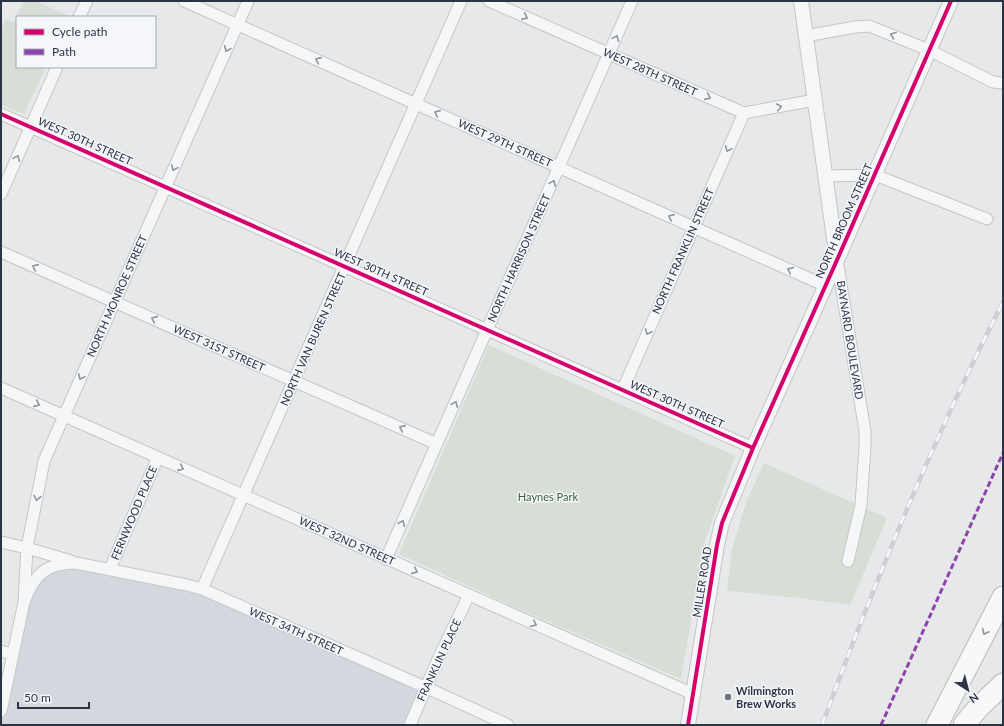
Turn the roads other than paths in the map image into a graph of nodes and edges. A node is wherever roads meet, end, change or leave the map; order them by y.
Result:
1 (87, 1) edge
2 (184, 1) edge
3 (248, 1) edge
4 (461, 1) edge
5 (489, 1) edge
6 (632, 1) edge
7 (800, 1) edge
8 (951, 1) edge
9 (80, 16) edge
10 (238, 25) junction
11 (805, 36) junction
12 (929, 50) junction
13 (609, 54) junction
14 (57, 68) edge
15 (1003, 83) edge
16 (815, 100) junction
17 (416, 104) junction
18 (1, 114) edge
19 (744, 114) junction
20 (31, 127) junction
21 (560, 167) junction
22 (875, 175) junction
23 (825, 176) junction
24 (166, 187) junction
25 (1, 194) edge
26 (987, 219) dead end
27 (694, 227) junction
28 (1, 252) edge
29 (837, 260) junction
30 (345, 266) junction
31 (826, 286) junction
32 (114, 302) junction
33 (488, 330) junction
34 (294, 381) junction
35 (1, 388) edge
36 (623, 390) junction
37 (64, 416) junction
38 (437, 444) junction
39 (753, 448) junction
40 (158, 457) junction
41 (244, 495) junction
42 (1, 542) edge
43 (27, 548) junction
44 (386, 558) junction
45 (848, 561) dead end
46 (76, 563) junction
47 (49, 568) joint
48 (110, 569) junction
49 (202, 589) junction
50 (469, 595) junction
51 (1003, 597) edge
52 (24, 602) junction
53 (1, 651) edge
54 (13, 654) junction
55 (1003, 684) edge
56 (425, 687) junction
57 (693, 694) junction
58 (1, 711) edge
59 (410, 725) edge
60 (508, 725) edge
61 (688, 725) edge
62 (937, 725) edge
63 (964, 725) edge

1 - 9 street
2 - 10 street, WEST 29TH STREET
3 - 10 street, NORTH MONROE STREET
4 - 17 street, NORTH VAN BUREN STREET
5 -> 13 street, WEST 28TH STREET
13 -> 6 street, NORTH HARRISON STREET
7 - 11 street, BAYNARD BOULEVARD
8 - 12 street, NORTH BROOM STREET
17 -> 10 street, WEST 29TH STREET
10 -> 24 street, NORTH MONROE STREET
12 -> 11 street
11 - 16 street, BAYNARD BOULEVARD
12 - 15 street
12 - 22 street, NORTH BROOM STREET
13 -> 19 street, WEST 28TH STREET
13 - 21 street, NORTH HARRISON STREET
14 - 20 street
19 -> 16 street
16 - 23 street, BAYNARD BOULEVARD
21 -> 17 street, WEST 29TH STREET
17 - 30 street, NORTH VAN BUREN STREET
18 - 20 street, WEST 30TH STREET
19 -> 27 street, NORTH FRANKLIN STREET
20 - 24 street, WEST 30TH STREET
25 -> 20 street
27 -> 21 street, WEST 29TH STREET
33 -> 21 street, NORTH HARRISON STREET
22 - 23 street
22 - 26 street
22 - 29 street, NORTH BROOM STREET
23 - 29 street, BAYNARD BOULEVARD
24 - 30 street, WEST 30TH STREET
24 - 32 street, NORTH MONROE STREET
31 -> 27 street, WEST 29TH STREET
27 -> 36 street, NORTH FRANKLIN STREET
32 -> 28 street, WEST 31ST STREET
29 - 31 street, NORTH BROOM STREET
29 - 45 street, BAYNARD BOULEVARD
30 - 33 street, WEST 30TH STREET
30 - 34 street, NORTH VAN BUREN STREET
31 - 39 street, NORTH BROOM STREET
34 -> 32 street, WEST 31ST STREET
32 -> 37 street, NORTH MONROE STREET
33 - 36 street, WEST 30TH STREET
38 -> 33 street, NORTH HARRISON STREET
38 -> 34 street, WEST 31ST STREET
34 - 41 street, NORTH VAN BUREN STREET
35 -> 37 street, WEST 32ND STREET
36 - 39 street, WEST 30TH STREET
37 - 40 street, WEST 32ND STREET
37 -> 43 street, NORTH MONROE STREET
44 -> 38 street, NORTH HARRISON STREET
39 - 57 street, MILLER ROAD
40 -> 41 street, WEST 32ND STREET
40 - 48 street, FERNWOOD PLACE
41 - 44 street, WEST 32ND STREET
41 - 49 street, NORTH VAN BUREN STREET
42 - 43 street, WEST 34TH STREET
43 - 46 street, WEST 34TH STREET
43 - 52 street, NORTH MONROE STREET
44 -> 50 street, WEST 32ND STREET
46 - 47 street, WEST 34TH STREET
46 - 48 street, WEST 34TH STREET
47 - 52 street, NORTH MONROE STREET
48 - 49 street, WEST 34TH STREET
49 - 56 street, WEST 34TH STREET
50 - 56 street, FRANKLIN PLACE
50 -> 57 street, WEST 32ND STREET
51 -> 62 highway
52 - 54 street, NORTH MONROE STREET
53 - 54 street
54 - 58 street, NORTH MONROE STREET
55 - 63 highway
56 - 59 street, FRANKLIN PLACE
56 - 60 street, WEST 34TH STREET
57 - 61 street, MILLER ROAD

